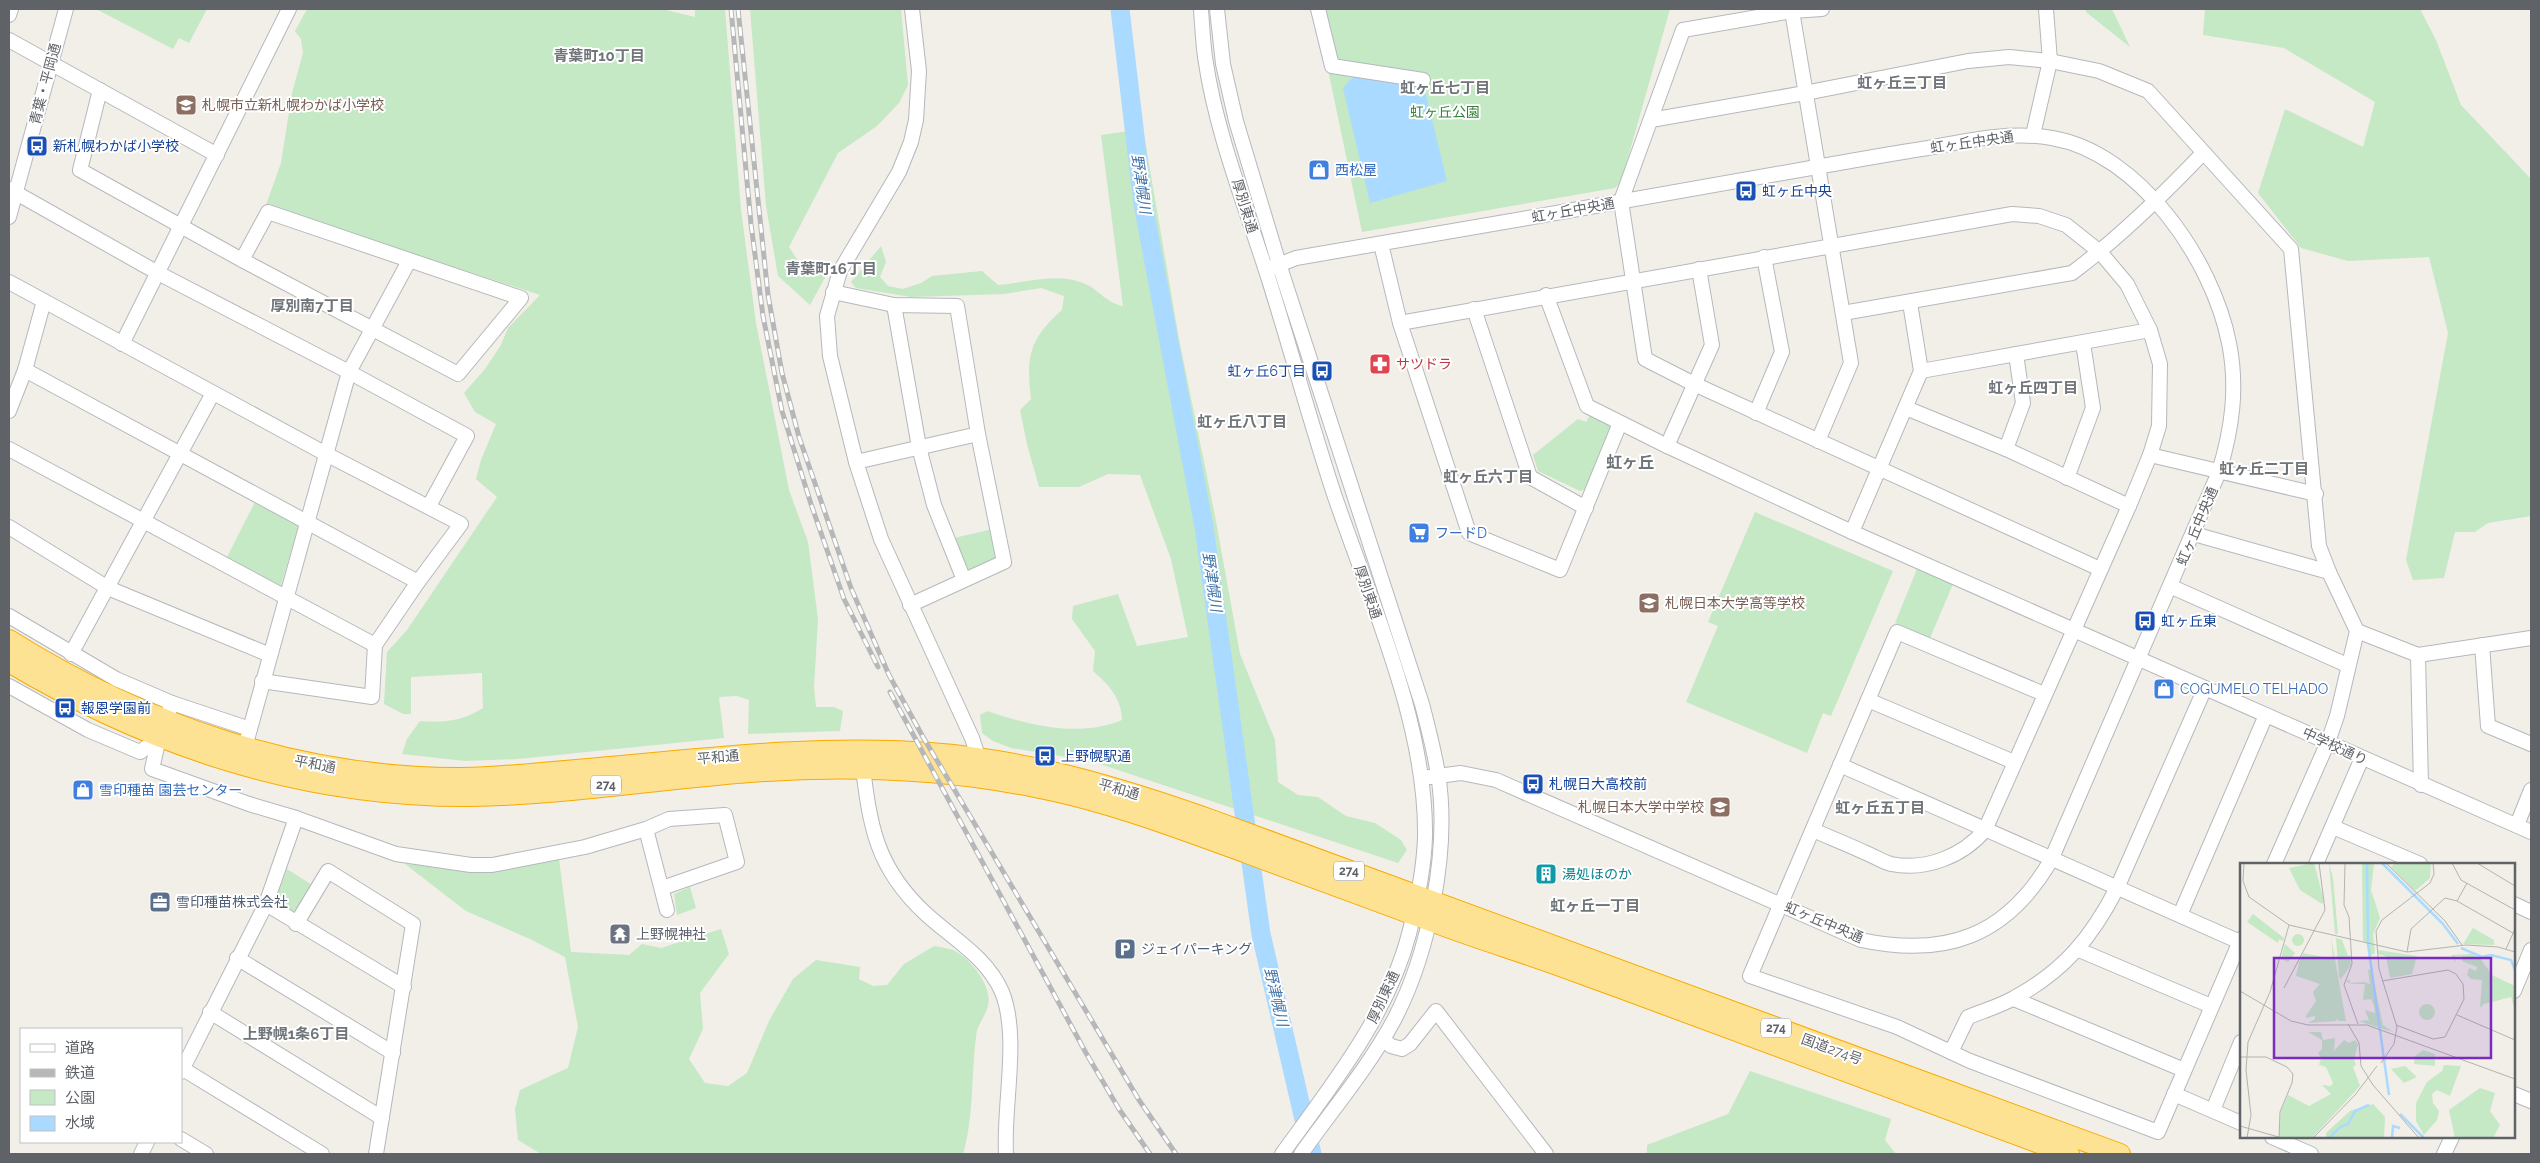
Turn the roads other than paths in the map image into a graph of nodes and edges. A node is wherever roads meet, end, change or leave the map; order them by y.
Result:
1 (10, 9) edge
2 (66, 9) edge
3 (289, 9) edge
4 (912, 9) edge
5 (1201, 9) edge
6 (1217, 9) edge
7 (1318, 9) edge
8 (1822, 9) edge
9 (2046, 9) edge
10 (1792, 12) junction
11 (9, 16) edge
12 (9, 40) edge
13 (2050, 62) junction
14 (50, 64) junction
15 (1422, 80) dead end
16 (100, 90) junction
17 (1805, 93) junction
18 (1651, 120) junction
19 (2032, 135) junction
20 (2203, 152) junction
21 (218, 154) junction
22 (1818, 167) junction
23 (12, 190) edge
24 (1621, 201) junction
25 (2156, 202) junction
26 (9, 217) edge
27 (182, 226) junction
28 (1381, 244) junction
29 (1831, 246) junction
30 (2100, 252) junction
31 (1764, 257) junction
32 (242, 260) junction
33 (409, 261) junction
34 (1279, 264) junction
35 (1699, 269) junction
36 (1266, 270) junction
37 (158, 273) junction
38 (1633, 281) junction
39 (9, 282) edge
40 (833, 292) junction
41 (1546, 295) junction
42 (44, 302) junction
43 (1910, 303) junction
44 (894, 305) junction
45 (1474, 309) junction
46 (1843, 313) junction
47 (1400, 323) junction
48 (373, 329) junction
49 (2150, 330) junction
50 (2083, 342) junction
51 (122, 344) junction
52 (2016, 354) junction
53 (25, 370) junction
54 (1921, 371) junction
55 (349, 372) junction
56 (1694, 384) junction
57 (213, 393) junction
58 (1906, 408) junction
59 (9, 411) edge
60 (1756, 413) junction
61 (1620, 423) junction
62 (978, 434) junction
63 (1818, 441) junction
64 (1667, 446) junction
65 (919, 447) junction
66 (9, 449) edge
67 (2006, 450) junction
68 (180, 454) junction
69 (326, 454) junction
70 (2150, 455) junction
71 (856, 462) junction
72 (1878, 469) junction
73 (2219, 472) junction
74 (2067, 478) junction
75 (2316, 494) junction
76 (428, 506) junction
77 (2129, 506) junction
78 (1586, 508) junction
79 (144, 522) junction
80 (307, 522) junction
81 (9, 527) edge
82 (1852, 532) junction
83 (2194, 534) junction
84 (2100, 569) junction
85 (2329, 572) junction
86 (964, 580) junction
87 (418, 582) junction
88 (2172, 587) junction
89 (108, 588) junction
90 (286, 597) junction
91 (910, 605) junction
92 (9, 616) edge
93 (1398, 629) junction
94 (2073, 630) junction
95 (2356, 631) junction
96 (1383, 633) junction
97 (2531, 638) edge
98 (9, 640) edge
99 (376, 645) junction
100 (2482, 645) junction
101 (71, 654) junction
102 (270, 655) junction
103 (2418, 655) junction
104 (2139, 660) junction
105 (9, 662) edge
106 (2347, 665) junction
107 (262, 681) junction
108 (9, 686) edge
109 (2204, 688) junction
110 (2044, 694) junction
111 (1868, 700) junction
112 (2266, 715) junction
113 (165, 720) junction
114 (248, 738) junction
115 (2328, 742) junction
116 (2531, 744) edge
117 (978, 758) junction
118 (2362, 758) junction
119 (862, 759) junction
120 (2014, 762) junction
121 (1840, 765) junction
122 (1438, 775) junction
123 (986, 778) junction
124 (1422, 778) junction
125 (2421, 785) junction
126 (2531, 790) edge
127 (296, 818) junction
128 (2517, 825) junction
129 (2332, 827) junction
130 (646, 829) junction
131 (1813, 830) junction
132 (1985, 830) junction
133 (2531, 832) edge
134 (2051, 860) junction
135 (2274, 863) edge
136 (2316, 863) edge
137 (2418, 863) edge
138 (662, 888) junction
139 (2117, 888) junction
140 (266, 904) junction
141 (1781, 904) junction
142 (2515, 904) edge
143 (1423, 908) junction
144 (667, 910) dead end
145 (2531, 912) edge
146 (2180, 916) junction
147 (296, 924) junction
148 (2240, 941) edge
149 (2240, 943) edge
150 (2079, 950) junction
151 (2531, 950) edge
152 (237, 958) junction
153 (404, 987) junction
154 (2515, 988) edge
155 (2014, 998) junction
156 (2211, 1006) junction
157 (210, 1012) junction
158 (1383, 1039) junction
159 (2240, 1044) edge
160 (1951, 1052) junction
161 (393, 1053) junction
162 (182, 1070) edge
163 (2184, 1070) junction
164 (2174, 1094) junction
165 (2515, 1094) edge
166 (2531, 1102) edge
167 (2213, 1110) junction
168 (382, 1118) junction
169 (2240, 1123) edge
170 (2274, 1138) edge
171 (2452, 1138) edge
172 (182, 1140) edge
173 (1285, 1150) edge
174 (206, 1154) edge
175 (322, 1154) edge
176 (376, 1154) edge
177 (1006, 1154) edge
178 (1301, 1154) edge
179 (1546, 1154) edge
180 (2069, 1154) edge
181 (2120, 1154) edge
182 (2311, 1154) edge
183 (2444, 1154) edge

1 - 11 street
2 - 14 street, 青葉・平岡通
3 - 21 street
4 - 40 street
5 - 36 street, 厚別東通
6 - 34 street, 厚別東通
7 - 15 street
8 - 10 street
9 - 13 street
10 - 17 street
10 - 18 street
12 - 14 street
13 - 17 street
13 - 19 street
13 - 20 street
14 - 16 street
14 - 23 street, 青葉・平岡通
16 - 21 street
16 - 27 street
17 - 18 street
17 - 22 street
18 - 24 street
19 - 22 street, 虹ヶ丘中央通
19 - 25 street, 虹ヶ丘中央通
20 - 25 street
20 - 75 street
21 - 27 street
22 - 24 street, 虹ヶ丘中央通
22 - 29 street
23 - 26 street, 青葉・平岡通
23 - 37 street
24 - 28 street, 虹ヶ丘中央通
24 - 38 street
25 - 30 street
25 - 73 street, 虹ヶ丘中央通
27 - 32 street
27 - 37 street
28 - 34 street, 虹ヶ丘中央通
28 - 47 street
29 - 30 street
29 - 31 street
29 - 46 street
30 - 43 street
30 - 49 street
31 - 35 street
31 - 60 street
32 - 33 street
32 - 48 street
33 - 48 street
33 - 48 street
34 - 36 street, 虹ヶ丘中央通
34 - 93 street, 厚別東通
35 - 38 street
35 - 56 street
36 - 96 street, 厚別東通
37 - 51 street
37 - 55 street
38 - 41 street
38 - 56 street
39 - 42 street
40 - 44 street
40 - 71 street
41 - 45 street
41 - 61 street, 中学校通り
42 - 51 street
42 - 53 street
43 - 46 street
43 - 54 street
44 - 62 street
44 - 65 street
45 - 47 street
45 - 78 street
46 - 63 street
47 - 78 street
48 - 55 street
49 - 50 street
49 - 70 street
50 - 52 street
50 - 74 street
51 - 57 street
52 - 54 street
52 - 67 street
53 - 59 street
53 - 68 street
54 - 58 street
55 - 69 street
55 - 76 street
56 - 60 street
56 - 64 street
57 - 68 street
57 - 69 street
58 - 67 street
58 - 72 street
60 - 63 street
61 - 64 street, 中学校通り
61 - 78 street
62 - 65 street
62 - 86 street
63 - 72 street
64 - 82 street, 中学校通り
65 - 71 street
65 - 86 street
66 - 79 street
67 - 74 street
68 - 79 street
68 - 80 street
69 - 76 street
69 - 80 street
70 - 73 street
70 - 77 street
71 - 91 street
72 - 82 street
72 - 84 street
73 - 75 street
73 - 83 street, 虹ヶ丘中央通
74 - 77 street
75 - 85 street
76 - 87 street
77 - 84 street
79 - 89 street
79 - 90 street
80 - 87 street
80 - 90 street
81 - 89 street
82 - 94 street, 中学校通り
83 - 85 street
83 - 88 street, 虹ヶ丘中央通
84 - 94 street
85 - 95 street
86 - 91 street
87 - 99 street
88 - 104 street, 虹ヶ丘中央通
88 - 106 street
89 - 101 street
89 - 102 street
90 - 99 street
90 - 102 street
91 - 117 street
92 - 101 street
93 - 96 street
93 - 122 street, 厚別東通
94 - 104 street, 中学校通り
94 - 110 street
95 - 103 street
95 - 106 street
96 - 124 street, 厚別東通
97 - 100 street
98 - 113 highway, 平和通 / 274
99 - 107 street
100 - 103 street
100 - 116 street
101 - 113 street
102 - 107 street
103 - 125 street
104 - 109 street, 中学校通り
104 - 134 street, 虹ヶ丘中央通
105 - 113 highway, 平和通 / 274
106 - 115 street
107 - 114 street
108 - 113 street
109 - 112 street, 中学校通り
109 - 139 street
110 - 111 street
110 - 120 street
111 - 120 street
111 - 121 street
112 - 115 street, 中学校通り
112 - 146 street
113 - 114 highway, 平和通 / 274
113 - 119 highway, 平和通 / 274
113 - 127 street
114 - 119 highway, 平和通 / 274
115 - 118 street, 中学校通り
115 - 135 street
117 - 119 highway, 平和通 / 274
117 - 123 street
117 - 143 highway, 平和通 / 274
118 - 125 street, 中学校通り
118 - 129 street
119 - 123 highway, 平和通 / 274
119 - 177 street
120 - 132 street
121 - 131 street
121 - 132 street
122 - 124 street, 虹ヶ丘中央通
122 - 141 street, 虹ヶ丘中央通
122 - 143 street, 厚別東通
123 - 143 highway, 平和通 / 274
124 - 143 street, 厚別東通
125 - 128 street, 中学校通り
126 - 128 street
127 - 130 street
127 - 140 street
128 - 133 street, 中学校通り
129 - 136 street
129 - 137 street
130 - 138 street
130 - 138 street
131 - 132 street
131 - 141 street
132 - 134 street
134 - 139 street
134 - 141 street, 虹ヶ丘中央通
138 - 144 street
139 - 146 street
139 - 150 street
140 - 147 street
140 - 152 street
141 - 160 street
142 - 145 street
143 - 158 street, 厚別東通
143 - 173 street, 厚別東通
143 - 180 highway, 国道274号 / 274
143 - 181 highway, 国道274号 / 274
146 - 148 street
147 - 153 street
147 - 153 street
149 - 156 street
150 - 155 street
150 - 156 street
151 - 154 street
152 - 157 street
152 - 161 street
153 - 161 street
155 - 160 street
155 - 163 street
156 - 163 street
157 - 162 street
157 - 168 street
158 - 178 street, 厚別東通
158 - 179 street
159 - 167 street
160 - 164 street
161 - 168 street
162 - 175 street
163 - 164 street
164 - 167 street
165 - 166 street
167 - 169 street
168 - 176 street
170 - 182 street
171 - 183 street
172 - 174 street

